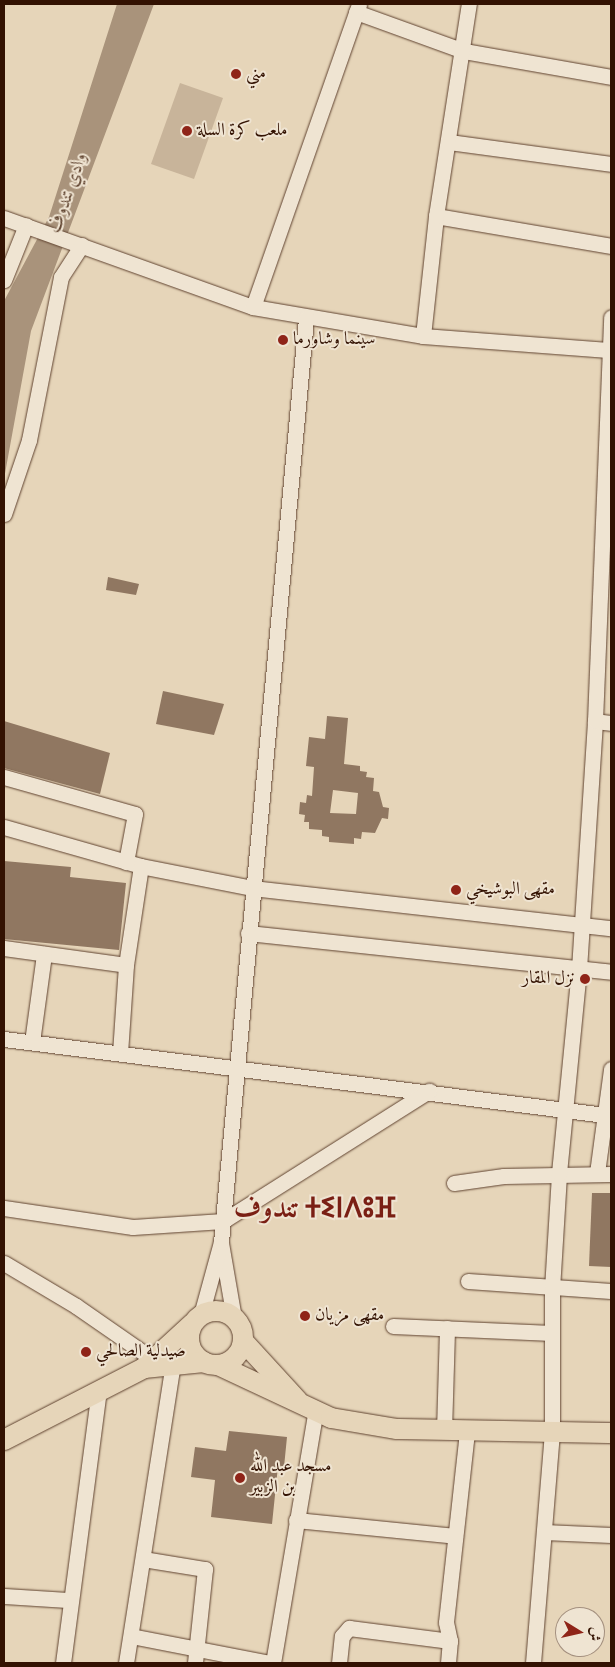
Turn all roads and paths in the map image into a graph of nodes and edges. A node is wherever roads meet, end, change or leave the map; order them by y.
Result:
1 (469, 4) edge
2 (357, 8) edge
3 (464, 51) junction
4 (611, 78) edge
5 (449, 142) junction
6 (611, 164) edge
7 (436, 216) junction
8 (4, 218) edge
9 (26, 225) junction
10 (82, 245) junction
11 (611, 246) edge
12 (4, 280) edge
13 (253, 307) junction
14 (611, 317) edge
15 (306, 318) junction
16 (423, 336) junction
17 (609, 350) edge
18 (4, 514) edge
19 (594, 721) junction
20 (611, 723) edge
21 (4, 777) edge
22 (4, 827) edge
23 (133, 864) junction
24 (252, 888) junction
25 (582, 925) junction
26 (611, 928) edge
27 (248, 933) junction
28 (4, 948) edge
29 (44, 954) junction
30 (126, 965) junction
31 (579, 969) junction
32 (611, 972) edge
33 (4, 1039) edge
34 (32, 1042) junction
35 (120, 1053) junction
36 (237, 1068) junction
37 (611, 1069) edge
38 (429, 1091) junction
39 (563, 1111) junction
40 (606, 1115) junction
41 (558, 1173) junction
42 (604, 1174) edge
43 (454, 1183) dead end
44 (4, 1208) edge
45 (223, 1221) junction
46 (221, 1242) junction
47 (4, 1263) edge
48 (468, 1280) dead end
49 (552, 1290) junction
50 (611, 1291) edge
51 (234, 1318) junction
52 (197, 1320) junction
53 (394, 1326) dead end
54 (447, 1328) junction
55 (552, 1332) junction
56 (242, 1341) junction
57 (147, 1363) junction
58 (211, 1364) junction
59 (172, 1368) junction
60 (99, 1391) junction
61 (310, 1412) junction
62 (444, 1431) junction
63 (552, 1432) junction
64 (467, 1433) junction
65 (611, 1433) edge
66 (4, 1440) edge
67 (296, 1520) junction
68 (544, 1532) junction
69 (611, 1534) edge
70 (455, 1536) junction
71 (143, 1559) junction
72 (4, 1596) edge
73 (68, 1600) junction
74 (131, 1636) junction
75 (450, 1641) junction
76 (196, 1656) edge
77 (63, 1663) edge
78 (126, 1663) edge
79 (272, 1663) edge
80 (338, 1663) edge
81 (448, 1663) edge
82 (533, 1663) edge

1 - 3 street
2 - 3 street
2 - 13 street
3 - 4 street
3 - 5 street
5 - 6 street
5 - 7 street
7 - 11 street
7 - 16 street
8 - 9 street
9 - 10 street
9 - 12 street
10 - 13 street
10 - 18 street
13 - 15 street
14 - 17 street
15 - 16 street
15 - 24 street
16 - 17 street
17 - 19 street
19 - 20 street
19 - 25 street
21 - 23 street
22 - 23 street
23 - 24 street
23 - 30 street
24 - 25 street
24 - 27 street
25 - 26 street
25 - 31 street
27 - 31 street
27 - 36 street
28 - 29 street
29 - 30 street
29 - 34 street
30 - 35 street
31 - 32 street
31 - 39 street
33 - 34 street
34 - 35 street
35 - 36 street
36 - 38 street
36 - 45 street
37 - 40 street
38 - 39 street
38 - 45 street
39 - 40 street
39 - 41 street
40 - 42 street
41 - 42 street
41 - 43 street
41 - 49 street
44 - 45 street
45 - 46 street
46 - 51 street
46 - 52 street
47 - 57 street
48 - 49 street
49 - 50 street
49 - 55 street
51 - 52 main road
51 - 56 main road
52 - 57 main road
52 - 58 main road
53 - 54 street
54 - 55 street
54 - 62 street
55 - 63 street
56 - 58 main road
56 - 61 main road
57 - 59 main road
57 - 60 main road
58 - 59 main road
58 - 61 main road
59 - 71 street
60 - 66 main road
60 - 73 street
61 - 62 main road
61 - 67 street
62 - 64 main road
63 - 64 main road
63 - 65 main road
63 - 68 street
64 - 70 street
67 - 70 street
67 - 79 street
68 - 69 street
68 - 82 street
70 - 75 street
71 - 74 street
71 - 76 street
72 - 73 street
73 - 77 street
74 - 76 street
74 - 78 street
75 - 80 street
75 - 81 street
76 - 79 street

